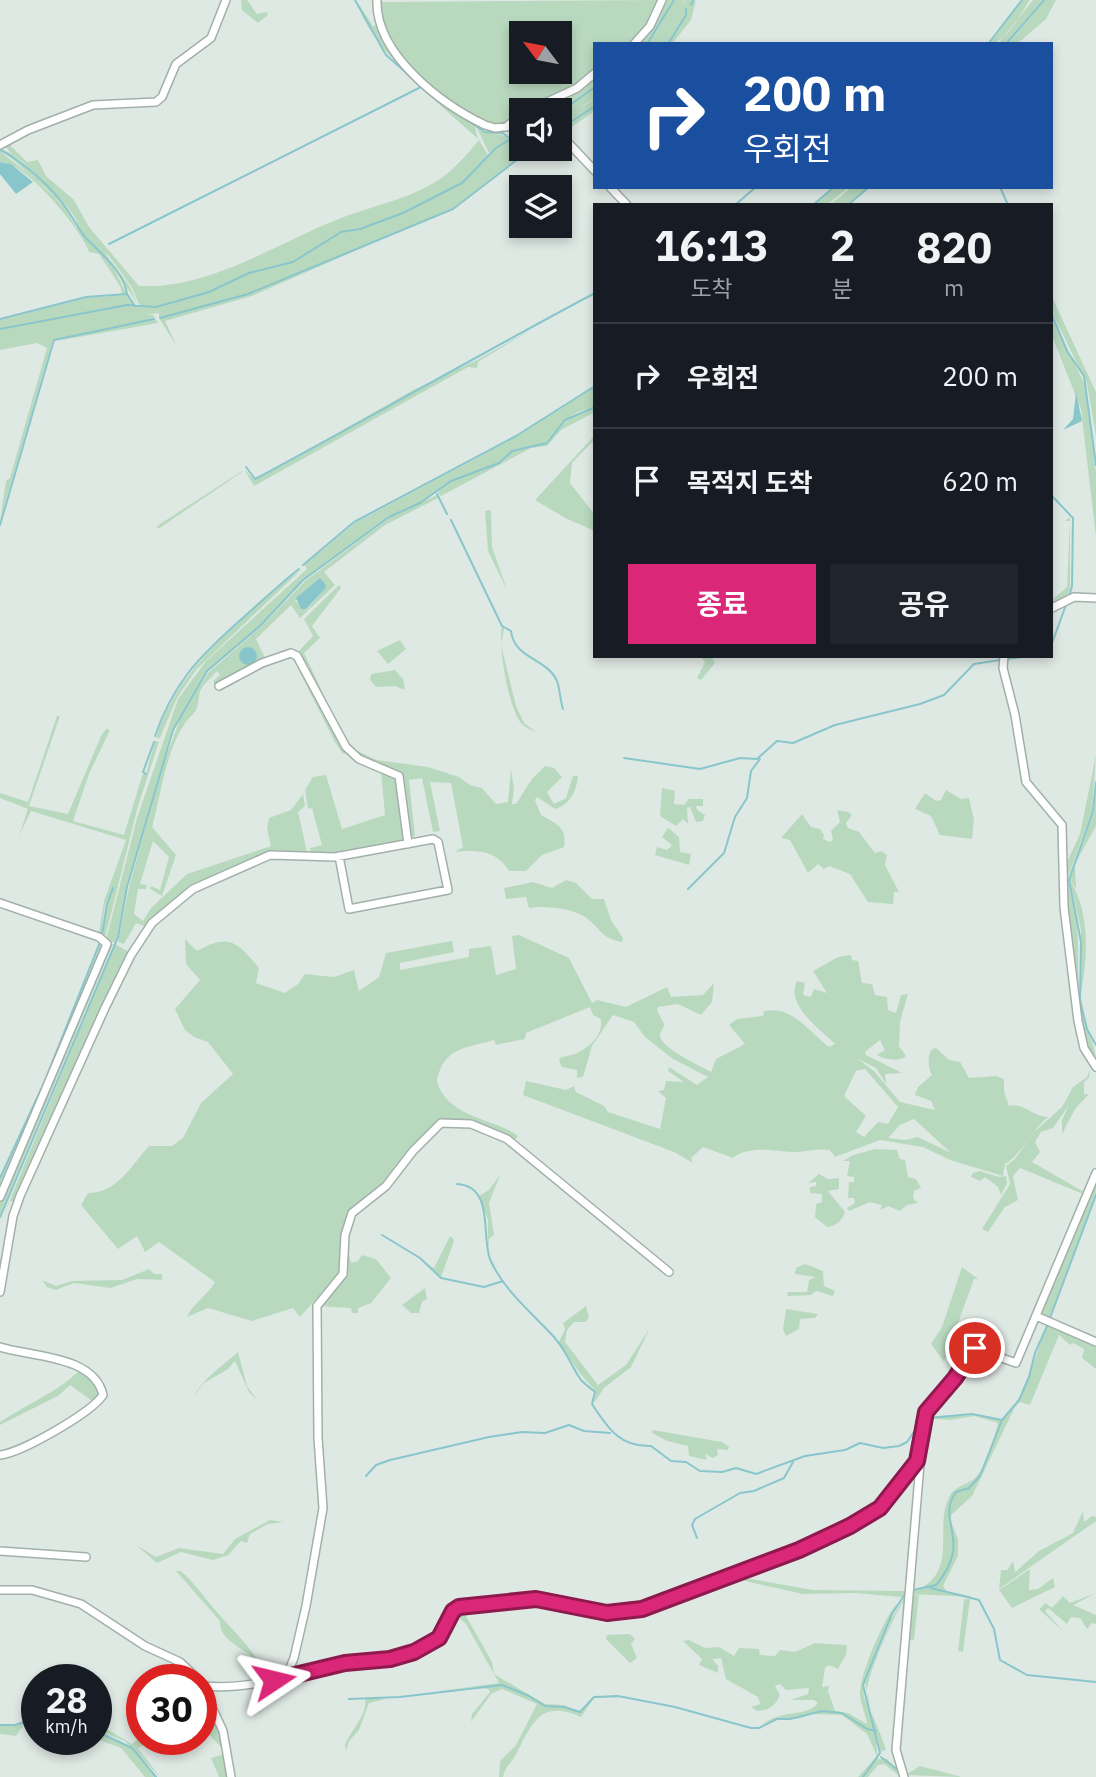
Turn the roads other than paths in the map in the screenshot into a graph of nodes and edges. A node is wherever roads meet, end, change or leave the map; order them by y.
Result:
1 (226, 0) edge
2 (377, 0) edge
3 (662, 0) edge
4 (636, 42) edge
5 (593, 75) edge
6 (556, 98) edge
7 (509, 124) edge
8 (505, 127) junction
9 (509, 127) edge
10 (0, 145) edge
11 (572, 147) edge
12 (593, 169) edge
13 (612, 189) edge
14 (625, 203) edge
15 (1096, 598) edge
16 (1053, 607) edge
17 (1004, 658) edge
18 (219, 686) dead end
19 (408, 844) junction
20 (339, 856) junction
21 (0, 903) edge
22 (1096, 1067) edge
23 (1096, 1173) edge
24 (0, 1197) edge
25 (669, 1272) dead end
26 (0, 1292) edge
27 (1036, 1316) junction
28 (1096, 1342) edge
29 (0, 1347) edge
30 (0, 1455) edge
31 (917, 1461) junction
32 (0, 1551) edge
33 (86, 1557) dead end
34 (0, 1590) edge
35 (182, 1664) edge
36 (286, 1677) junction
37 (217, 1684) edge
38 (217, 1718) edge
39 (231, 1777) edge
40 (904, 1777) edge

1 - 10 street
2 - 8 street
3 - 4 street
5 - 6 street
7 - 8 street
8 - 9 street
11 - 12 street
13 - 14 street
15 - 16 street
17 - 22 street
18 - 19 street
19 - 20 street
19 - 20 street
20 - 26 street
21 - 24 street
23 - 27 street
25 - 36 street
27 - 28 street
27 - 31 street
29 - 30 street
31 - 36 street
31 - 40 street
32 - 33 street
34 - 35 street
36 - 37 street
38 - 39 street

